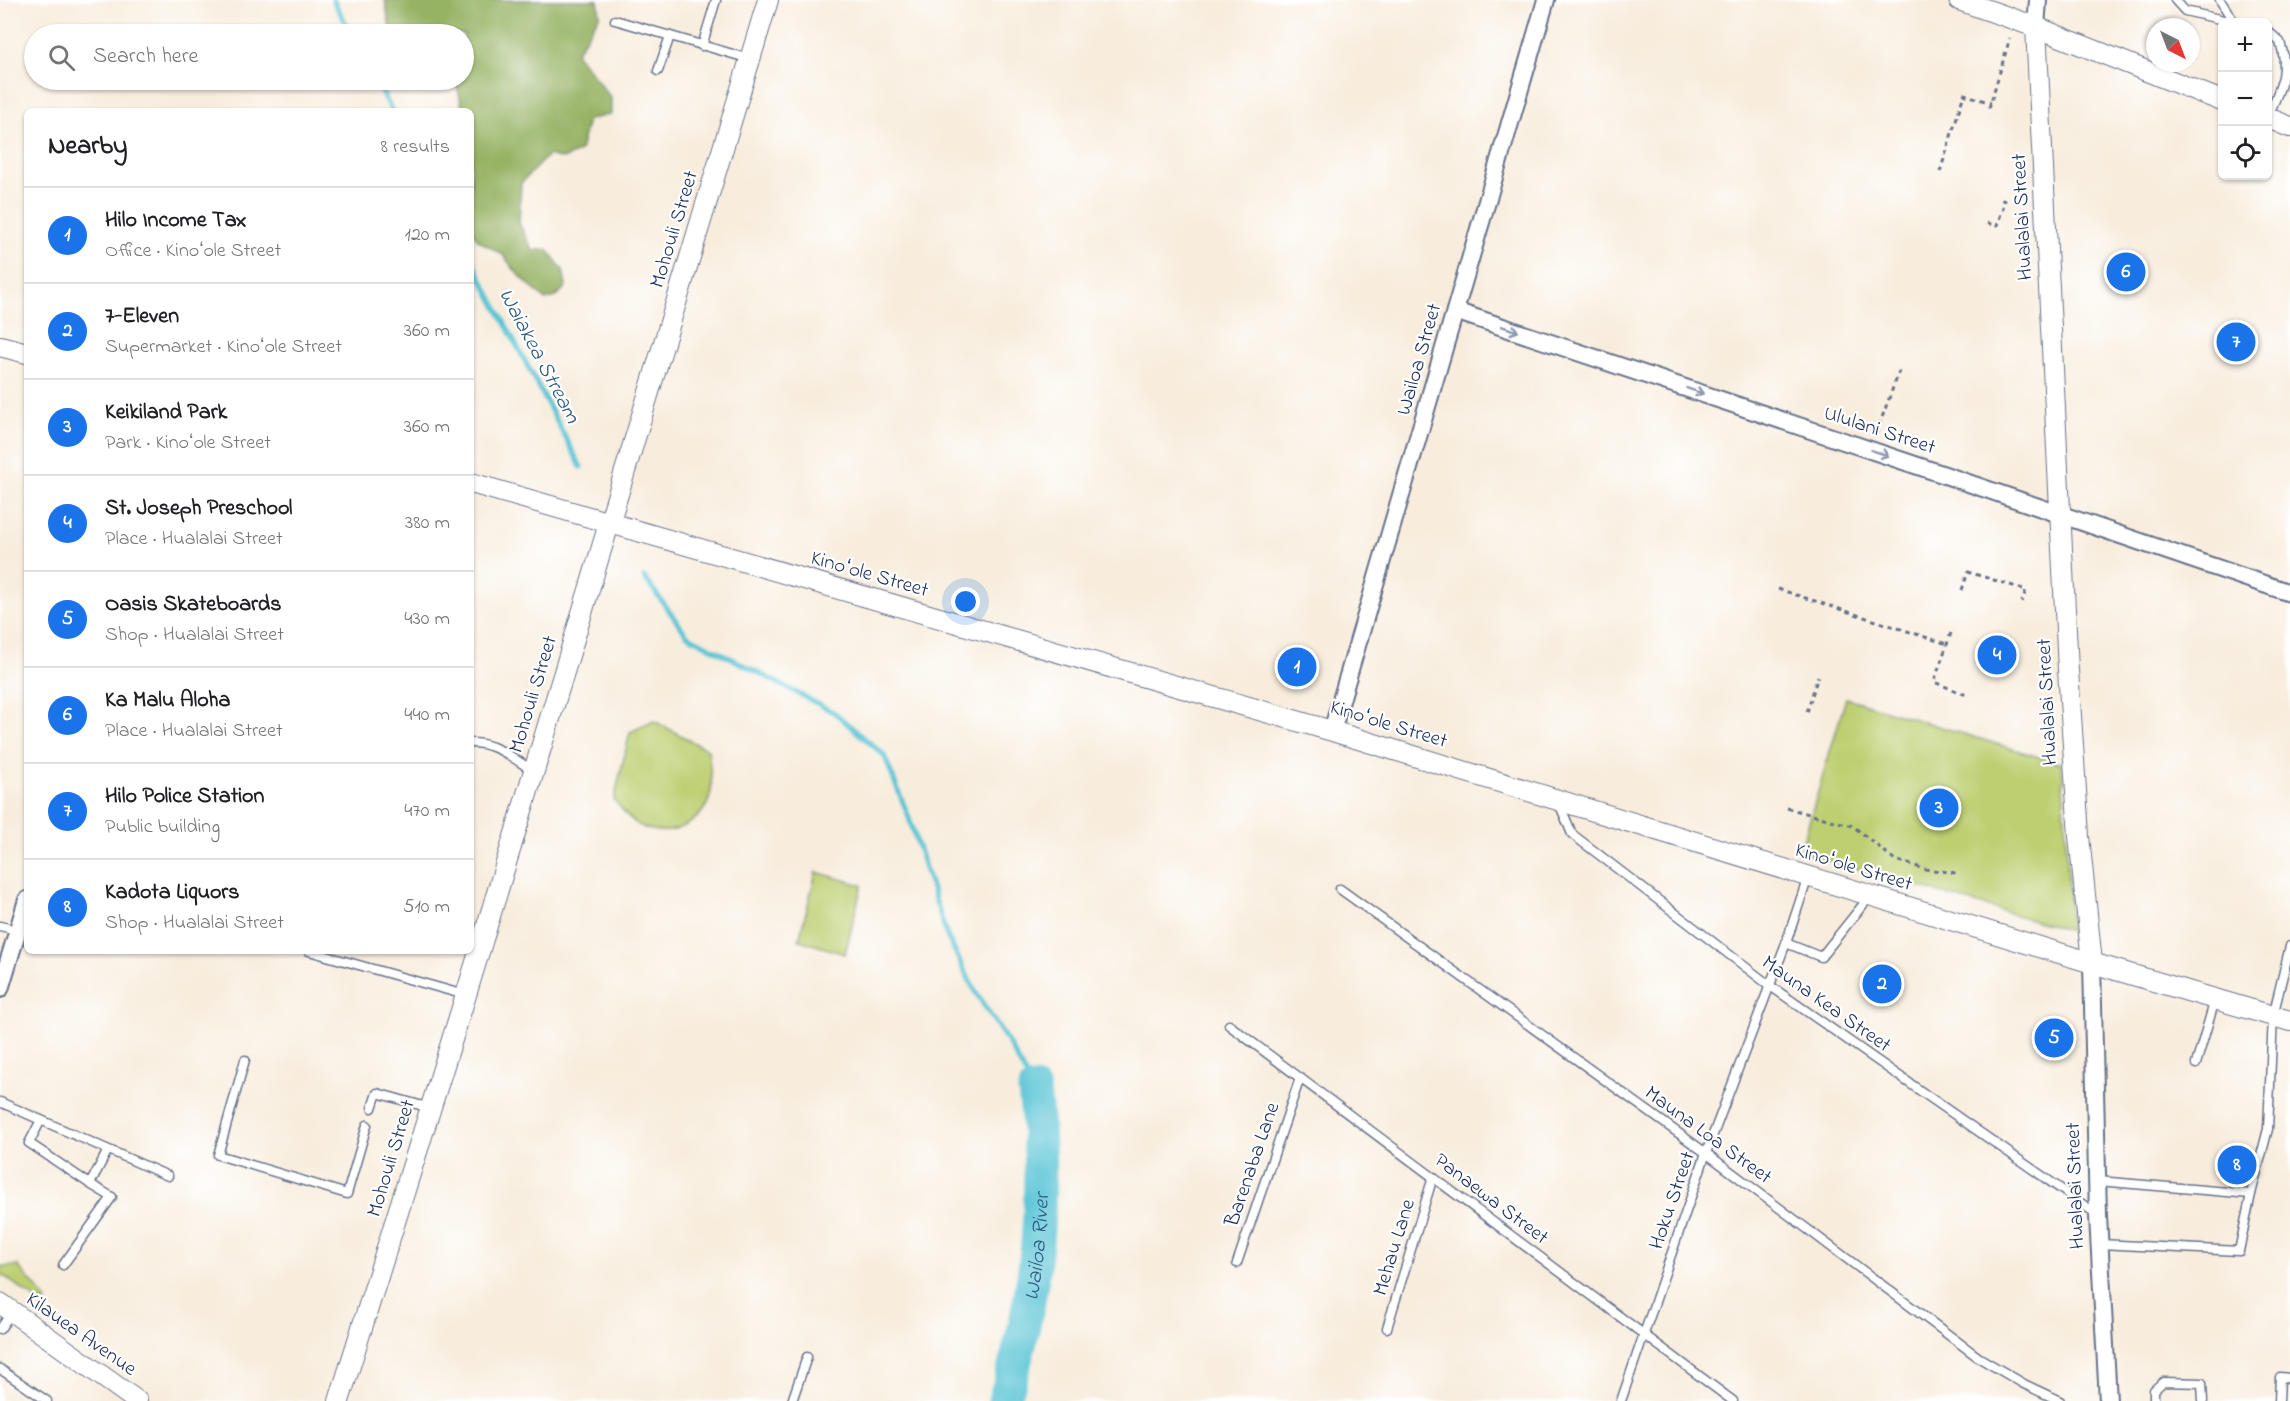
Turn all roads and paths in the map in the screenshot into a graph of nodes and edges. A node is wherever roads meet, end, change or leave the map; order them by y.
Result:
1 (716, 0) edge
2 (768, 0) edge
3 (1546, 0) edge
4 (1959, 0) edge
5 (2038, 0) edge
6 (2175, 0) edge
7 (2220, 0) edge
8 (2231, 18) edge
9 (2016, 19) junction
10 (2218, 19) edge
11 (615, 20) dead end
12 (2036, 27) junction
13 (2272, 35) edge
14 (670, 36) junction
15 (702, 46) junction
16 (750, 60) junction
17 (658, 71) dead end
18 (2218, 99) edge
19 (1991, 103) junction
20 (2272, 107) edge
21 (1989, 108) dead end
22 (2272, 119) edge
23 (2290, 127) edge
24 (1940, 172) dead end
25 (2000, 199) dead end
26 (1987, 223) dead end
27 (1455, 311) junction
28 (0, 346) edge
29 (24, 352) edge
30 (1899, 371) dead end
31 (1870, 450) junction
32 (474, 484) edge
33 (2059, 515) junction
34 (609, 524) junction
35 (1778, 589) dead end
36 (1962, 590) dead end
37 (2290, 593) edge
38 (2022, 602) dead end
39 (1951, 633) dead end
40 (1947, 644) junction
41 (1818, 676) dead end
42 (1970, 696) dead end
43 (1807, 712) dead end
44 (1332, 731) junction
45 (474, 743) edge
46 (534, 771) junction
47 (1557, 799) junction
48 (1787, 808) dead end
49 (1956, 873) dead end
50 (1808, 877) junction
51 (1340, 889) dead end
52 (1870, 896) junction
53 (24, 909) edge
54 (0, 926) edge
55 (17, 930) junction
56 (1786, 943) junction
57 (2290, 946) edge
58 (320, 954) edge
59 (2092, 963) junction
60 (1769, 985) junction
61 (0, 989) edge
62 (466, 995) junction
63 (2215, 999) junction
64 (2281, 1018) edge
65 (1229, 1025) dead end
66 (245, 1060) dead end
67 (2196, 1064) dead end
68 (1300, 1078) junction
69 (0, 1102) edge
70 (372, 1108) dead end
71 (430, 1108) junction
72 (41, 1120) junction
73 (367, 1125) dead end
74 (108, 1149) junction
75 (1706, 1153) junction
76 (168, 1176) dead end
77 (1433, 1177) junction
78 (2098, 1181) junction
79 (90, 1184) junction
80 (2250, 1194) junction
81 (2098, 1216) junction
82 (2100, 1244) junction
83 (1237, 1263) dead end
84 (63, 1265) dead end
85 (6, 1307) edge
86 (0, 1329) edge
87 (1387, 1329) dead end
88 (1644, 1333) junction
89 (807, 1357) dead end
90 (0, 1369) edge
91 (2290, 1378) edge
92 (47, 1401) edge
93 (137, 1401) edge
94 (339, 1401) edge
95 (792, 1401) edge
96 (1621, 1401) edge
97 (1733, 1401) edge
98 (2060, 1401) edge
99 (2108, 1401) edge
100 (2154, 1401) edge
101 (2203, 1401) edge
102 (2279, 1401) edge

1 - 15 lane
2 - 16 street, Mohouli Street
3 - 27 street, Wailoa Street
4 - 9 street
5 - 12 street, Hualalai Street
6 - 10 lane
7 - 8 lane
9 - 12 street
9 - 19 path
11 - 14 lane
12 - 18 street
12 - 33 street, Hualalai Street
13 - 20 lane
14 - 15 lane
14 - 17 lane
15 - 16 lane
16 - 34 street, Mohouli Street
19 - 21 path
19 - 24 path
22 - 23 street
25 - 26 path
27 -> 31 street, Ululani Street
27 - 44 street, Wailoa Street
28 - 29 street
30 - 31 path
31 -> 33 street, Ululani Street
32 - 34 street, Kinoʻole Street
33 - 37 street, Ululani Street
33 - 59 street, Hualalai Street
34 - 44 street, Kinoʻole Street
34 - 46 street, Mohouli Street
35 - 40 path
36 - 38 path
39 - 40 path
40 - 42 path
41 - 43 path
44 - 47 street, Kinoʻole Street
45 - 46 lane
46 - 62 street, Mohouli Street
47 - 50 street, Kinoʻole Street
47 - 60 lane, Mauna Kea Street
48 - 49 path
50 - 52 street, Kinoʻole Street
50 - 56 lane, Hoku Street
51 - 75 lane, Mauna Loa Street
52 - 56 lane
52 - 59 street, Kinoʻole Street
53 - 55 street
54 - 55 lane
55 - 61 street
56 - 60 lane, Hoku Street
57 - 64 lane
58 - 62 lane
59 - 63 street, Kinoʻole Street
59 - 78 street, Hualalai Street
60 - 75 lane, Hoku Street
60 - 81 lane, Mauna Kea Street
62 - 71 street, Mohouli Street
63 - 64 street, Kinoʻole Street
63 - 67 lane
64 - 80 lane
65 - 68 lane, Panaewa Street
66 - 73 lane
68 - 77 lane, Panaewa Street
68 - 83 lane, Barenaba Lane
69 - 72 lane
70 - 71 lane
71 - 94 street, Mohouli Street
72 - 74 lane
72 - 79 lane
74 - 76 lane
74 - 79 lane
75 - 88 lane, Hoku Street
75 - 98 lane, Mauna Loa Street
77 - 87 lane, Mehau Lane
77 - 88 lane, Panaewa Street
78 - 80 lane
78 - 81 street, Hualalai Street
79 - 84 lane
80 - 82 lane
81 - 82 street, Hualalai Street
82 - 99 street, Hualalai Street
85 - 86 lane
85 - 93 street, Kilauea Avenue
88 - 96 lane, Hoku Street
88 - 97 lane, Panaewa Street
89 - 95 lane
90 - 92 lane
91 - 102 lane
100 - 101 lane

